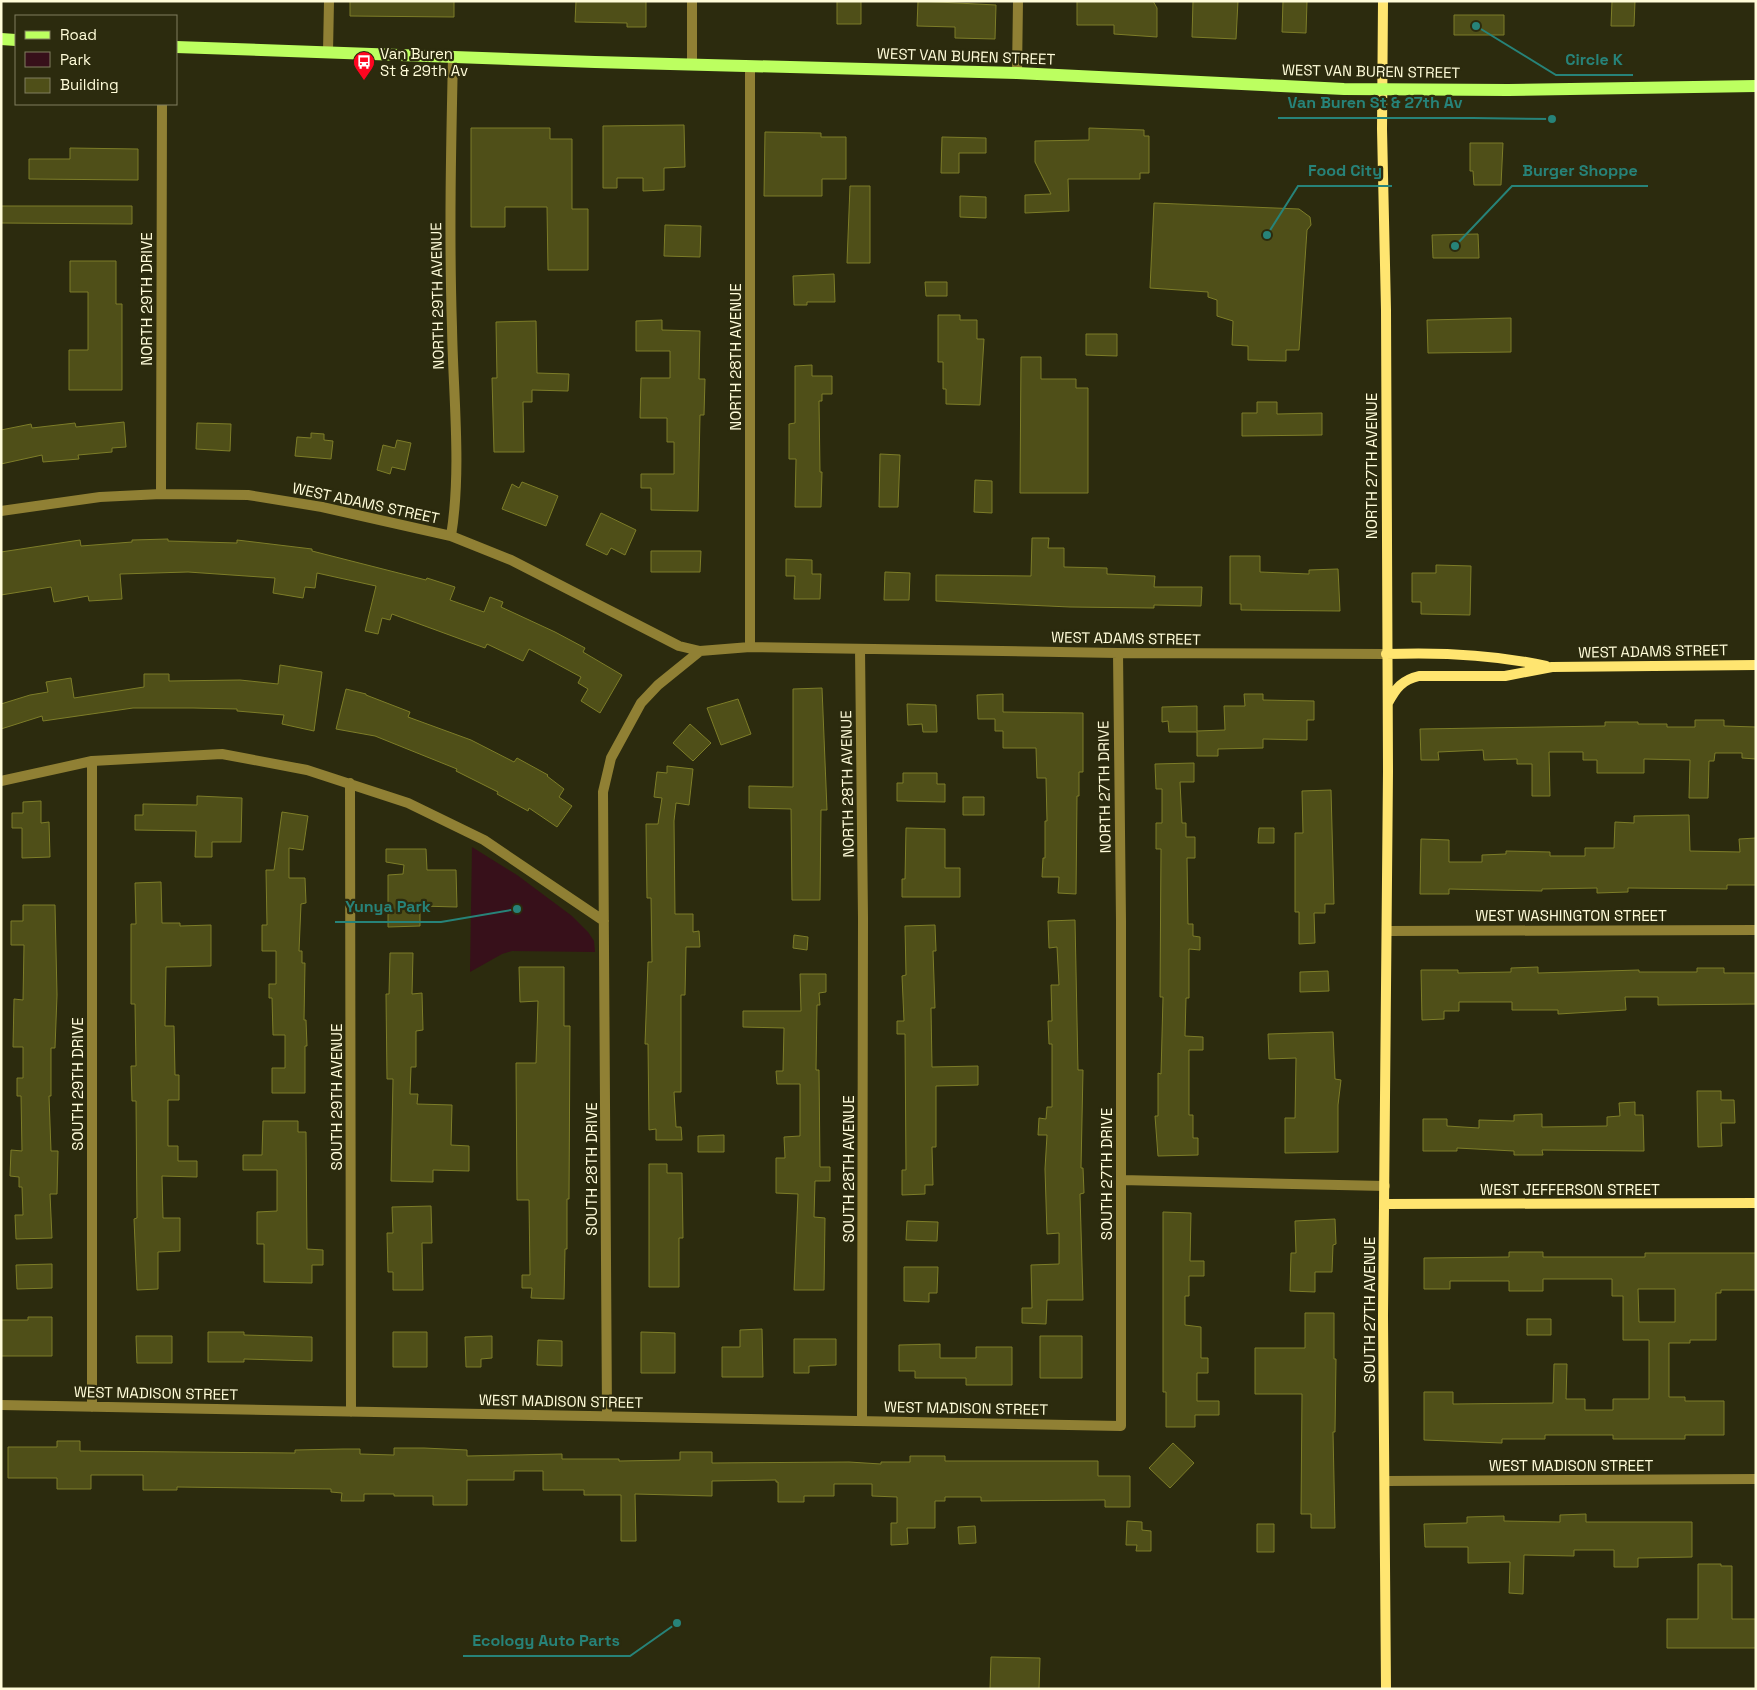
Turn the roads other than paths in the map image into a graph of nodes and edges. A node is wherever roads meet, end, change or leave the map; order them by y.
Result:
1 (329, 1) edge
2 (692, 1) edge
3 (1018, 1) edge
4 (1384, 1) edge
5 (1, 39) edge
6 (15, 40) edge
7 (178, 47) edge
8 (328, 52) junction
9 (453, 56) junction
10 (692, 65) junction
11 (750, 66) junction
12 (1017, 73) junction
13 (1756, 86) edge
14 (1383, 89) junction
15 (162, 105) edge
16 (161, 494) junction
17 (1, 511) edge
18 (451, 536) junction
19 (750, 647) junction
20 (860, 649) junction
21 (700, 651) junction
22 (1118, 653) junction
23 (1386, 654) junction
24 (1756, 664) edge
25 (1552, 667) junction
26 (1387, 704) junction
27 (92, 761) junction
28 (1, 781) edge
29 (350, 783) junction
30 (863, 918) joint
31 (604, 920) junction
32 (1121, 921) joint
33 (1756, 930) edge
34 (1387, 931) junction
35 (1121, 1180) junction
36 (1384, 1186) junction
37 (1756, 1202) edge
38 (1384, 1204) junction
39 (1, 1405) edge
40 (92, 1407) junction
41 (351, 1412) junction
42 (607, 1416) junction
43 (862, 1421) junction
44 (1121, 1426) joint
45 (1756, 1479) edge
46 (1386, 1481) junction
47 (1386, 1689) edge

1 - 8 street
2 - 10 street
3 - 12 street
4 - 14 main road, NORTH 27TH AVENUE
5 - 6 main road
7 - 8 main road, WEST VAN BUREN STREET
8 - 9 main road, WEST VAN BUREN STREET
9 - 10 main road, WEST VAN BUREN STREET
9 - 18 street, NORTH 29TH AVENUE
10 - 11 main road, WEST VAN BUREN STREET
11 - 12 main road, WEST VAN BUREN STREET
11 - 19 street, NORTH 28TH AVENUE
12 - 14 main road, WEST VAN BUREN STREET
13 - 14 main road, WEST VAN BUREN STREET
14 - 23 main road, NORTH 27TH AVENUE
15 - 16 street, NORTH 29TH DRIVE
16 - 17 street, WEST ADAMS STREET
16 - 18 street, WEST ADAMS STREET
18 - 21 street, WEST ADAMS STREET
19 - 20 street, WEST ADAMS STREET
19 - 21 street, WEST ADAMS STREET
20 - 22 street, WEST ADAMS STREET
20 - 30 street, NORTH 28TH AVENUE
21 - 31 street, SOUTH 28TH DRIVE
22 - 23 street, WEST ADAMS STREET
22 - 32 street, NORTH 27TH DRIVE
23 - 25 main road, WEST ADAMS STREET
23 - 26 main road, NORTH 27TH AVENUE
24 - 25 main road, WEST ADAMS STREET
25 - 26 main road, WEST ADAMS STREET
26 - 34 main road, NORTH 27TH AVENUE
27 - 28 street
27 - 29 street
27 - 40 street, SOUTH 29TH DRIVE
29 - 31 street
29 - 41 street, SOUTH 29TH AVENUE
30 - 43 street, SOUTH 28TH AVENUE
31 - 42 street, SOUTH 28TH DRIVE
32 - 35 street, SOUTH 27TH DRIVE
33 - 34 street, WEST WASHINGTON STREET
34 - 36 main road, SOUTH 27TH AVENUE
35 - 36 street
35 - 44 street, SOUTH 27TH DRIVE
36 - 38 main road, SOUTH 27TH AVENUE
37 - 38 main road, WEST JEFFERSON STREET
38 - 46 main road, SOUTH 27TH AVENUE
39 - 40 street, WEST MADISON STREET
40 - 41 street, WEST MADISON STREET
41 - 42 street, WEST MADISON STREET
42 - 43 street, WEST MADISON STREET
43 - 44 street, WEST MADISON STREET
45 - 46 street, WEST MADISON STREET
46 - 47 main road, SOUTH 27TH AVENUE

